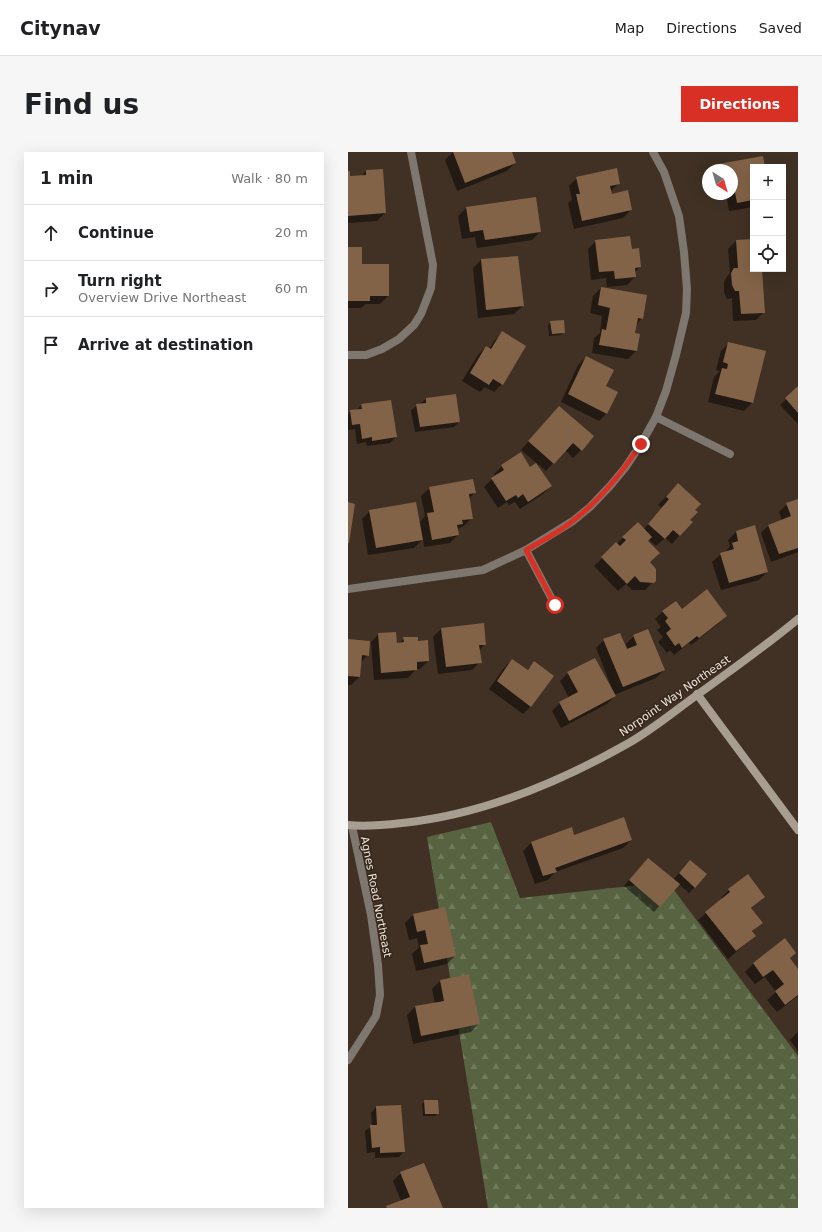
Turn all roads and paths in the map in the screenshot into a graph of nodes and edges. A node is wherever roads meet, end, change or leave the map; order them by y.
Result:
1 (411, 152) edge
2 (653, 152) edge
3 (348, 355) edge
4 (656, 417) junction
5 (730, 454) dead end
6 (526, 550) junction
7 (348, 589) edge
8 (555, 605) dead end
9 (798, 619) edge
10 (697, 694) junction
11 (350, 826) edge
12 (798, 830) edge
13 (348, 1060) edge

1 - 3 street
2 - 4 street
4 - 5 street
4 - 6 street
6 - 7 street
6 - 8 street
9 - 10 street, Norpoint Way Northeast
10 - 11 street, Norpoint Way Northeast
10 - 12 street
11 - 13 street, Agnes Road Northeast

